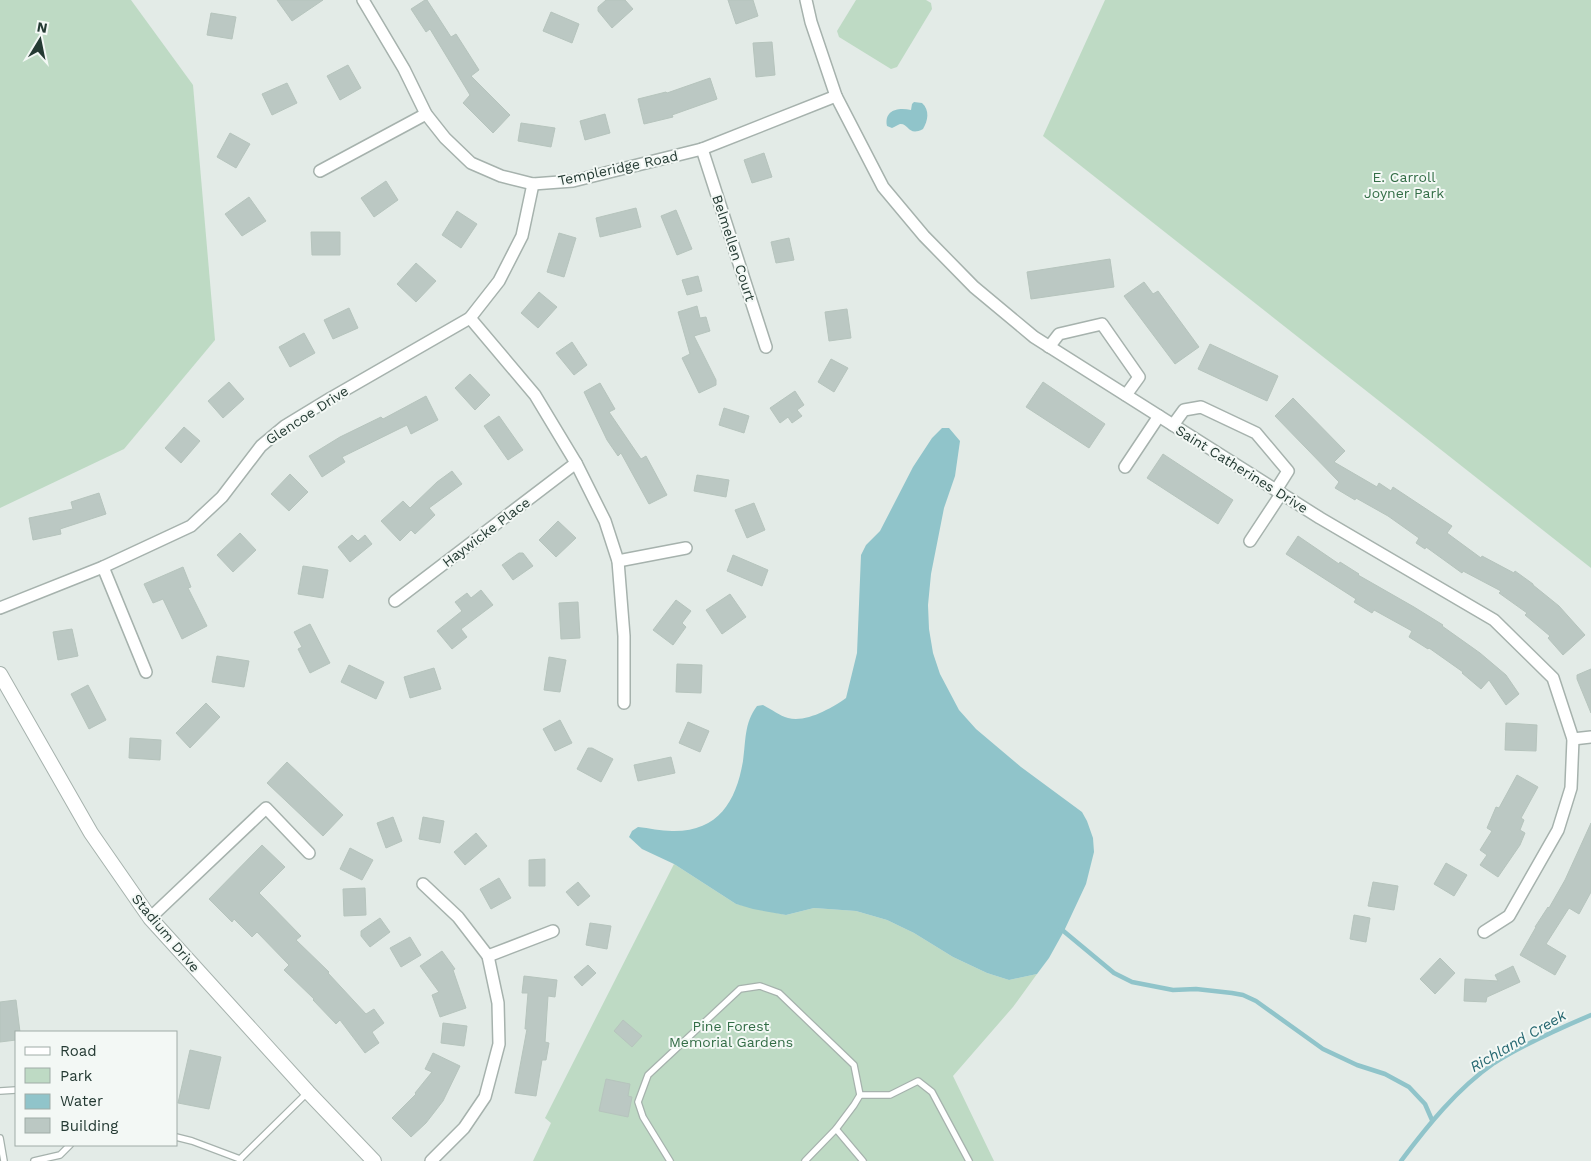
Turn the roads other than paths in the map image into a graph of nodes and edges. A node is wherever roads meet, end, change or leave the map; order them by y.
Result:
1 (362, 0) edge
2 (806, 0) edge
3 (836, 96) junction
4 (426, 114) junction
5 (702, 149) junction
6 (320, 171) dead end
7 (533, 184) junction
8 (470, 318) junction
9 (766, 347) dead end
10 (1049, 347) junction
11 (1126, 395) junction
12 (1159, 416) junction
13 (1173, 425) junction
14 (576, 463) junction
15 (1125, 467) dead end
16 (1279, 492) junction
17 (1250, 541) dead end
18 (686, 548) dead end
19 (618, 561) junction
20 (103, 567) junction
21 (395, 601) dead end
22 (0, 608) edge
23 (146, 672) dead end
24 (0, 674) edge
25 (624, 703) dead end
26 (1591, 737) edge
27 (1573, 739) junction
28 (309, 852) dead end
29 (423, 884) dead end
30 (150, 918) junction
31 (553, 931) dead end
32 (1484, 932) dead end
33 (488, 956) junction
34 (15, 1090) edge
35 (0, 1091) edge
36 (308, 1092) junction
37 (860, 1095) junction
38 (836, 1128) junction
39 (0, 1138) edge
40 (178, 1138) edge
41 (69, 1146) edge
42 (240, 1160) edge
43 (4, 1161) edge
44 (34, 1161) edge
45 (374, 1161) edge
46 (432, 1161) edge
47 (670, 1161) edge
48 (805, 1161) edge
49 (863, 1161) edge
50 (969, 1161) edge

1 - 4 street, Templeridge Road
2 - 3 street, Saint Catherines Drive
3 - 5 street, Templeridge Road
3 - 10 street, Saint Catherines Drive
4 - 6 street
4 - 7 street, Templeridge Road
5 - 7 street, Templeridge Road
5 - 9 street, Belmellen Court
7 - 8 street, Glencoe Drive
8 - 14 street
8 - 20 street, Glencoe Drive
10 - 11 street, Saint Catherines Drive
10 - 11 street
11 - 12 street, Saint Catherines Drive
12 - 13 street, Saint Catherines Drive
12 - 15 street
13 - 16 street, Saint Catherines Drive
13 - 16 street
14 - 19 street
14 - 21 street, Haywicke Place
16 - 17 street
16 - 27 street, Saint Catherines Drive
18 - 19 street
19 - 25 street
20 - 22 street, Glencoe Drive
20 - 23 street
24 - 30 street, Stadium Drive
26 - 27 street
27 - 32 street, Saint Catherines Drive
28 - 30 street
29 - 33 street
30 - 36 street, Stadium Drive
31 - 33 street
33 - 46 street
34 - 35 lane
36 - 42 lane
36 - 45 street, Stadium Drive
37 - 38 lane
37 - 47 lane
37 - 50 lane
38 - 48 lane
38 - 49 lane
39 - 43 lane
40 - 42 lane
41 - 44 lane

